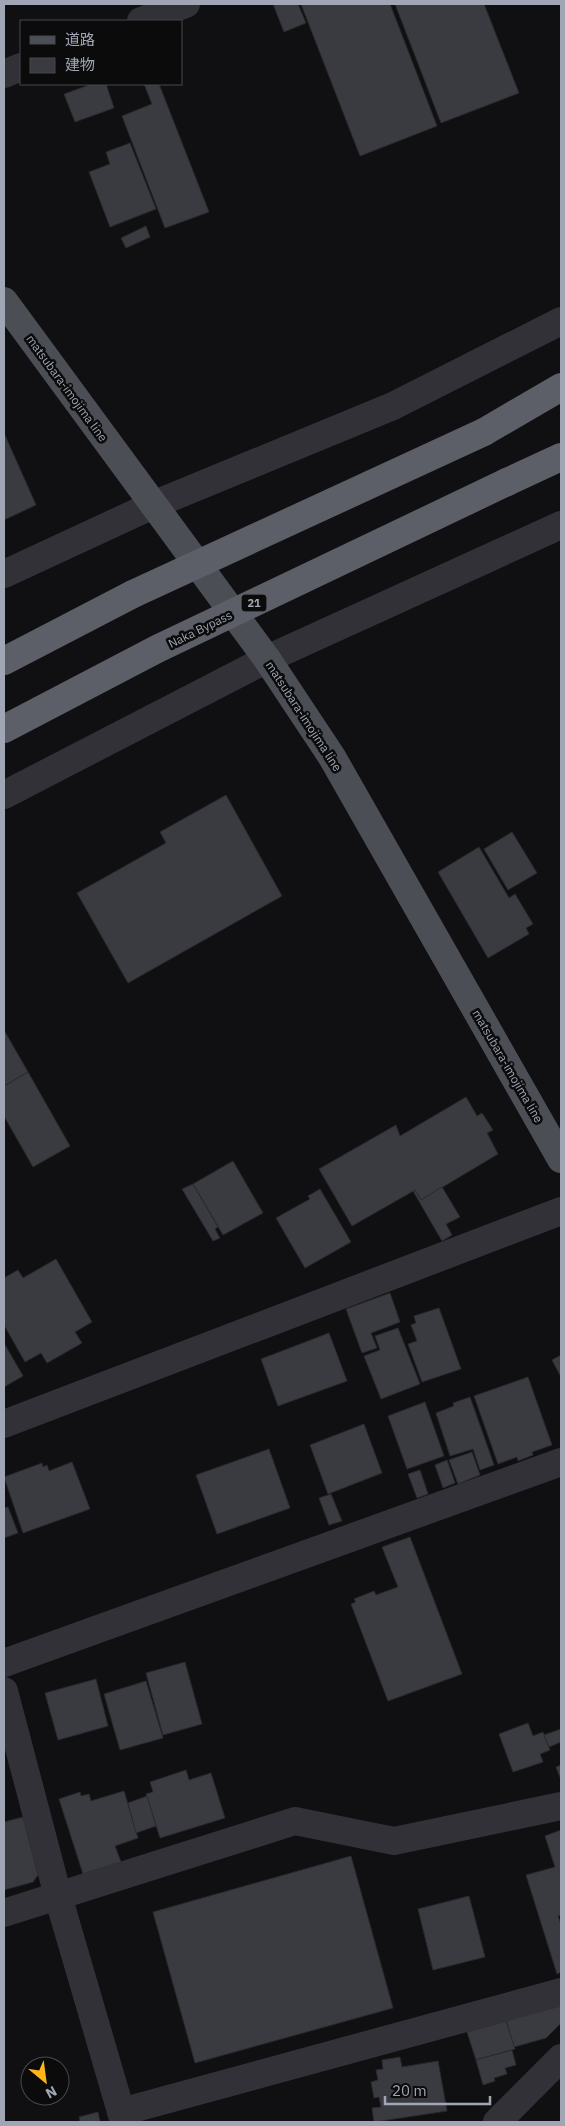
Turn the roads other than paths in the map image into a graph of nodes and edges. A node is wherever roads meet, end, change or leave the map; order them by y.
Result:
1 (186, 4) edge
2 (144, 20) edge
3 (20, 67) edge
4 (4, 74) edge
5 (4, 301) edge
6 (561, 320) edge
7 (561, 387) edge
8 (561, 396) edge
9 (484, 432) junction
10 (561, 457) edge
11 (561, 462) edge
12 (507, 482) junction
13 (153, 505) junction
14 (561, 525) edge
15 (4, 574) edge
16 (133, 594) junction
17 (4, 646) edge
18 (267, 659) junction
19 (4, 661) edge
20 (4, 729) edge
21 (4, 795) edge
22 (561, 1159) edge
23 (561, 1211) edge
24 (4, 1424) edge
25 (561, 1462) edge
26 (4, 1663) edge
27 (4, 1691) edge
28 (561, 1806) edge
29 (58, 1896) junction
30 (4, 1913) edge
31 (561, 1992) edge
32 (561, 2058) edge
33 (122, 2117) edge
34 (496, 2122) edge

1 - 2 street
3 - 4 street
5 - 13 main road, matsubara-imojima line
6 - 13 street
7 - 9 highway
8 - 9 highway
9 - 16 highway, bridge
10 - 12 highway, 21
11 - 12 highway, 21
12 - 20 highway, Naka Bypass / 21, bridge
13 - 15 street
13 - 18 main road, matsubara-imojima line
14 - 18 street
16 - 17 highway
16 - 19 highway
18 - 21 street
18 - 22 main road, matsubara-imojima line
23 - 24 street
25 - 26 street
27 - 29 street
28 - 29 street
29 - 30 street
29 - 33 street
31 - 33 street
32 - 34 street

